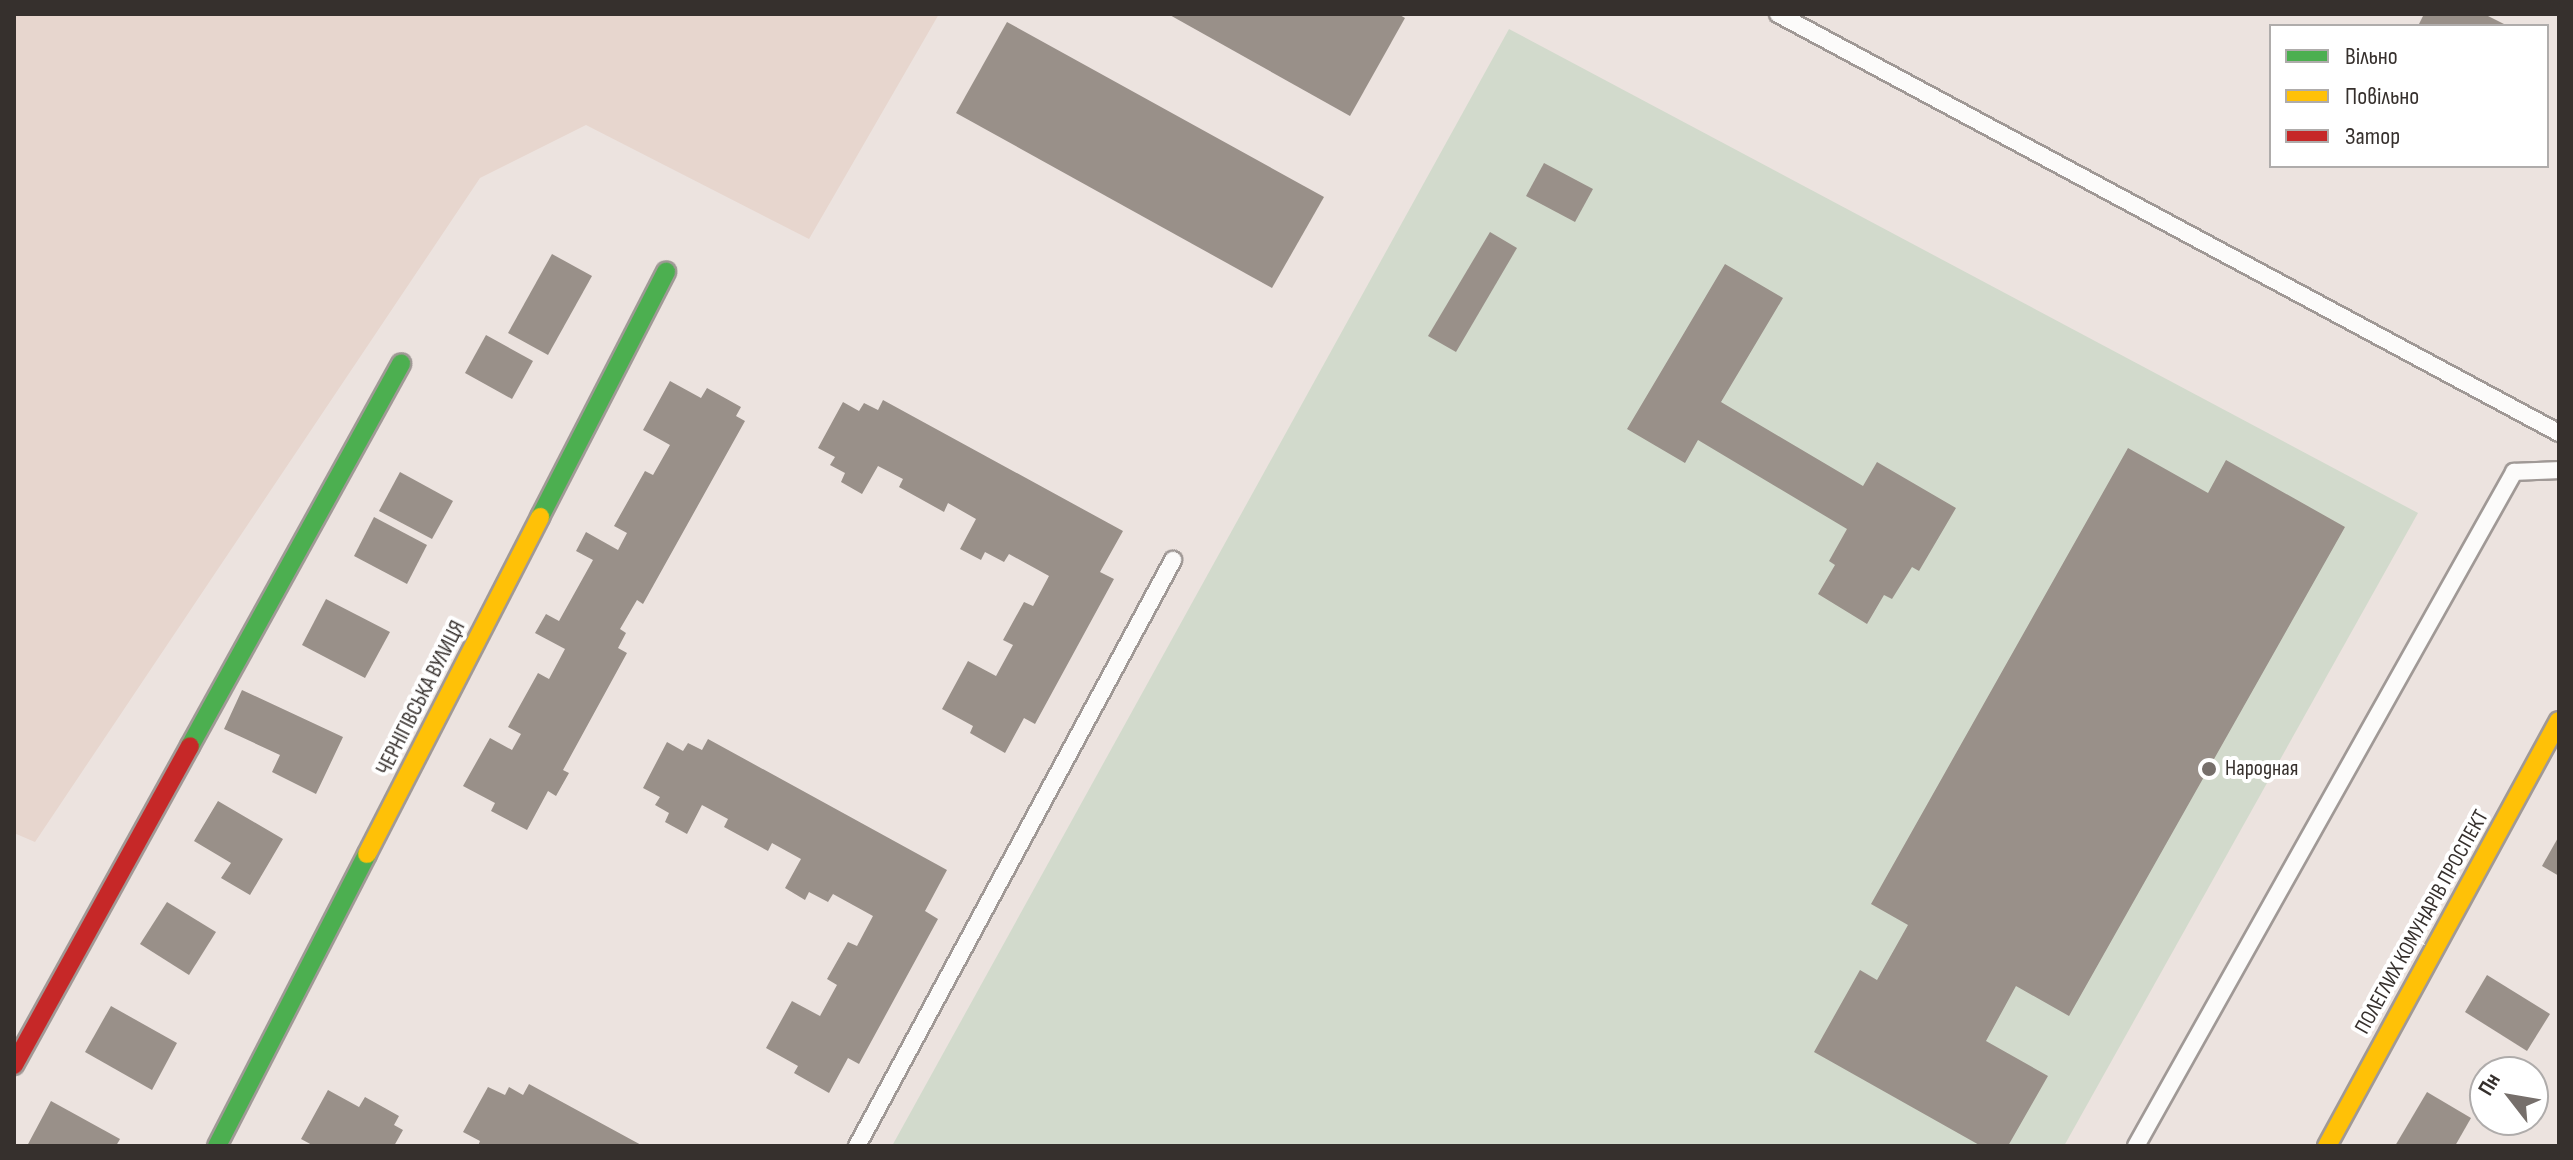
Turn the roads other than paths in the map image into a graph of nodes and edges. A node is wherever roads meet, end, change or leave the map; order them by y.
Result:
1 (1778, 14) edge
2 (666, 272) dead end
3 (401, 363) dead end
4 (2559, 433) edge
5 (2559, 470) edge
6 (1173, 560) dead end
7 (2559, 721) edge
8 (14, 1065) edge
9 (217, 1146) edge
10 (857, 1146) edge
11 (2136, 1146) edge
12 (2327, 1146) edge

1 - 4 lane
2 - 9 street, ЧЕРНІГІВСЬКА ВУЛИЦЯ
3 - 8 street
5 - 11 lane
6 - 10 lane
7 - 12 street, ПОЛЕГЛИХ КОМУНАРІВ ПРОСПЕКТ

